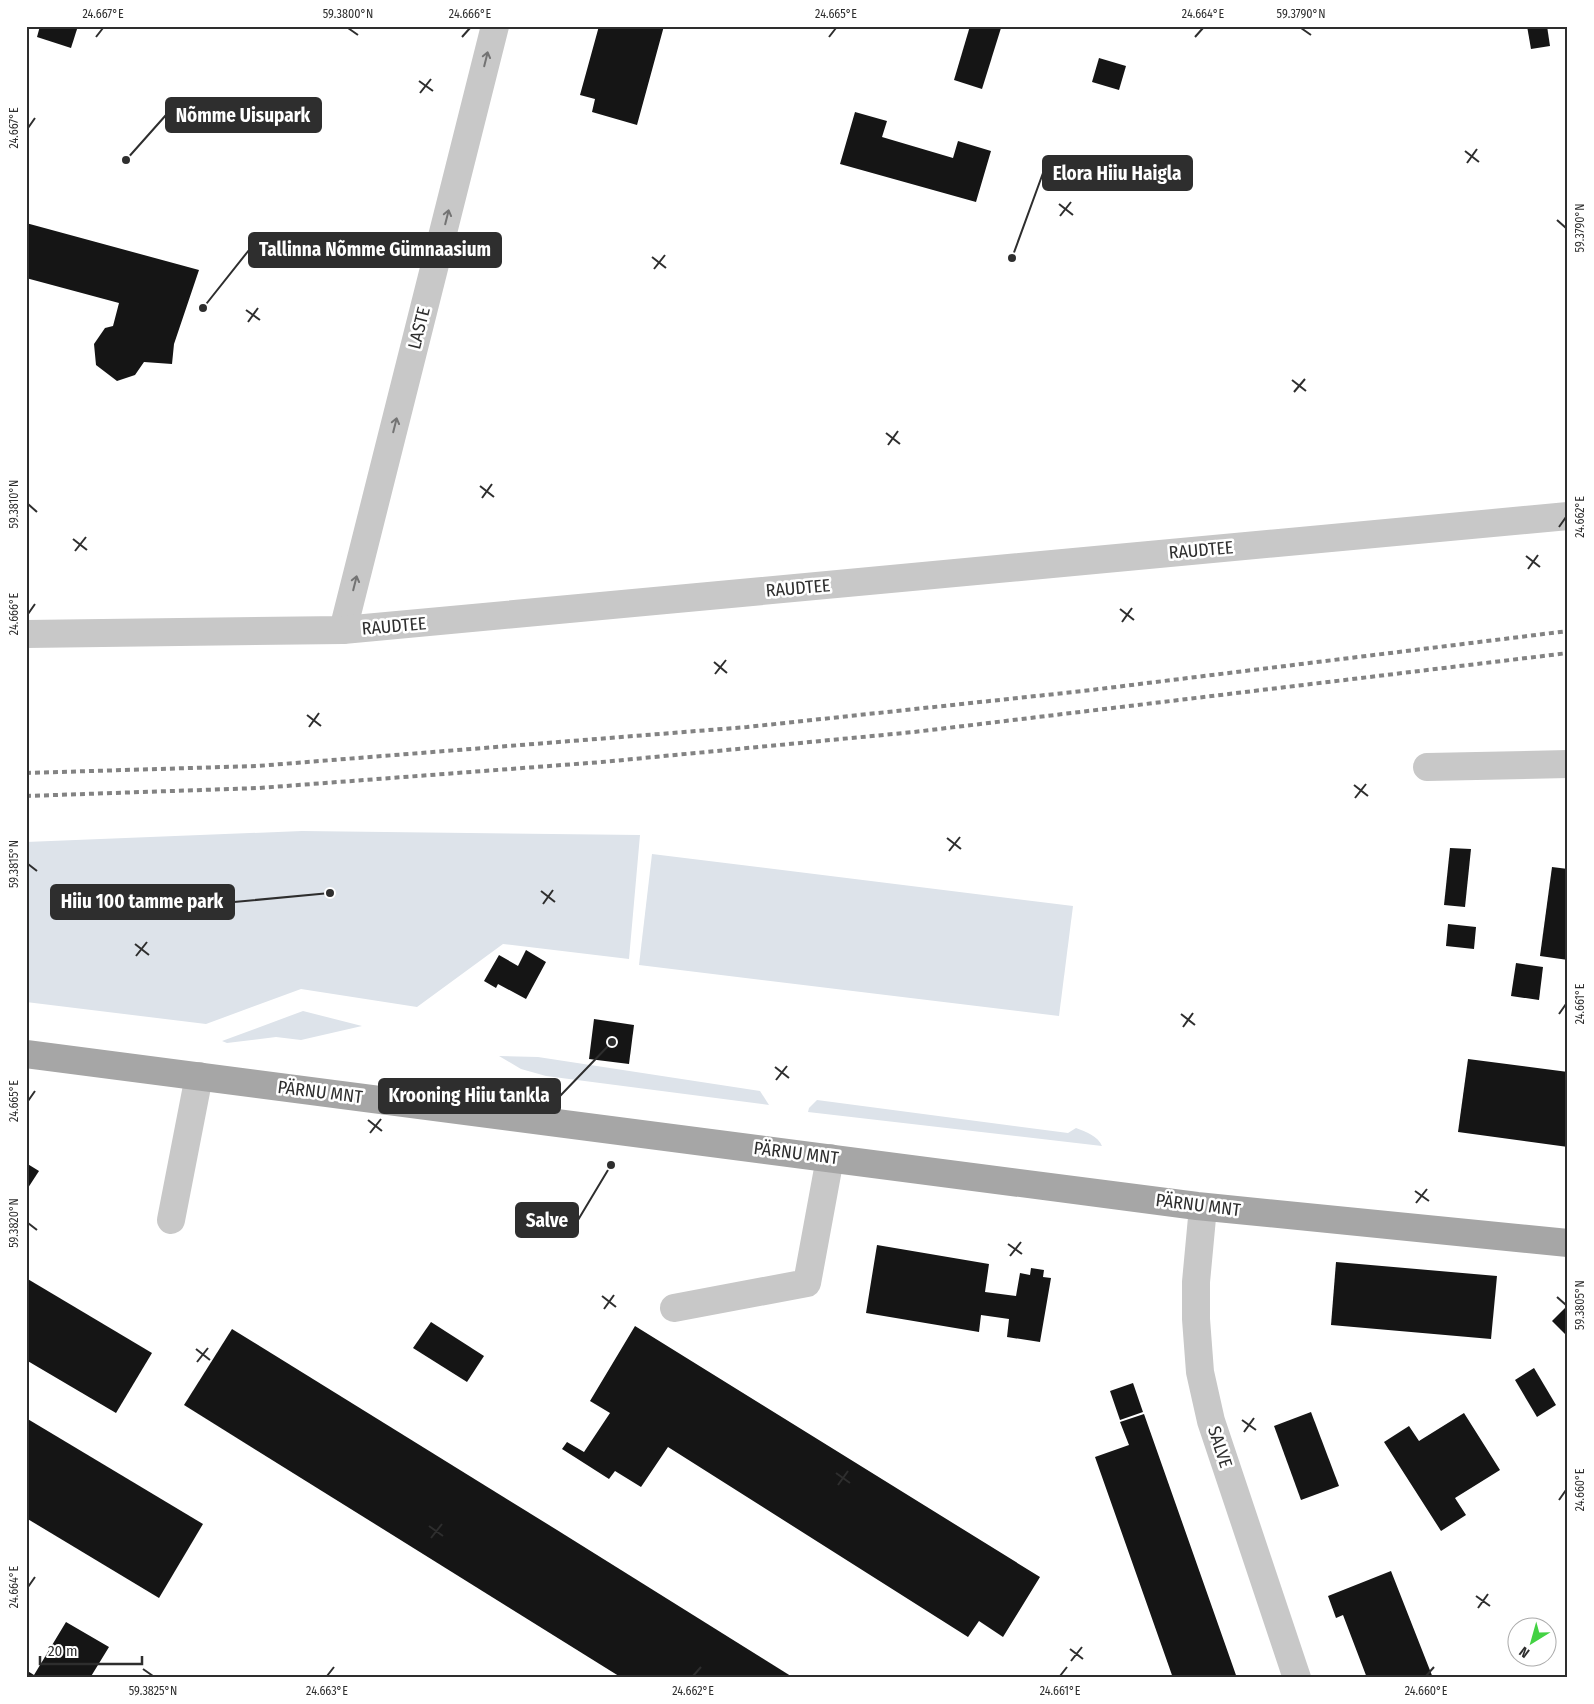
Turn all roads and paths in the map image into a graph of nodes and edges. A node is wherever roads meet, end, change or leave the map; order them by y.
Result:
1 (494, 26) edge
2 (1568, 516) edge
3 (344, 630) junction
4 (26, 634) edge
5 (1568, 764) edge
6 (1427, 767) dead end
7 (26, 1054) edge
8 (199, 1076) junction
9 (830, 1158) junction
10 (1203, 1206) junction
11 (171, 1220) dead end
12 (1568, 1243) edge
13 (674, 1308) dead end
14 (1296, 1678) edge

3 -> 1 street, LASTE
2 - 3 street, RAUDTEE
3 - 4 street, RAUDTEE
5 - 6 street
7 - 8 main road, PÄRNU MNT
8 - 9 main road, PÄRNU MNT
8 - 11 street
9 - 10 main road, PÄRNU MNT
9 - 13 street
10 - 12 main road, PÄRNU MNT
10 - 14 street, SALVE

